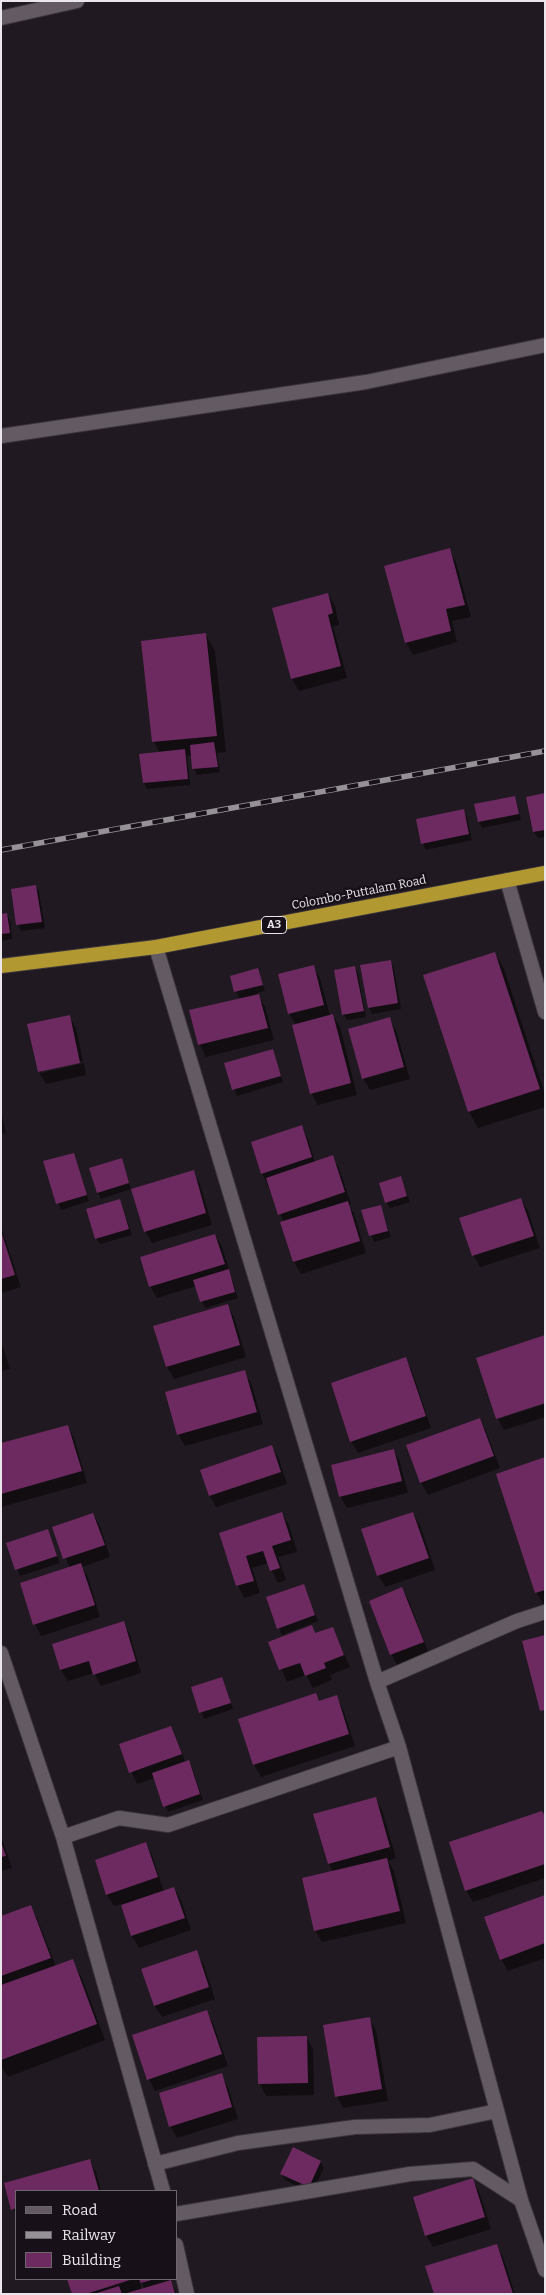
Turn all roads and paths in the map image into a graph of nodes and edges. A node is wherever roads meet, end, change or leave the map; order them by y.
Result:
1 (77, 1) edge
2 (1, 18) edge
3 (545, 346) edge
4 (1, 436) edge
5 (545, 873) edge
6 (507, 880) junction
7 (156, 948) junction
8 (1, 966) edge
9 (545, 1012) edge
10 (545, 1612) edge
11 (1, 1653) edge
12 (377, 1682) junction
13 (399, 1747) junction
14 (62, 1837) junction
15 (497, 2110) junction
16 (155, 2164) junction
17 (163, 2190) edge
18 (520, 2200) junction
19 (178, 2214) edge
20 (178, 2254) edge
21 (545, 2270) edge
22 (187, 2294) edge

1 - 2 street
3 - 4 street
5 - 6 highway, Colombo-Puttalam Road / A3
6 - 7 highway, Colombo-Puttalam Road / A3
6 - 9 street
7 - 8 highway, Colombo-Puttalam Road / A3
7 - 12 street
10 - 12 street
11 - 14 street
12 - 13 street
13 - 14 street
13 - 15 street
14 - 16 street
15 - 16 street
15 - 18 street
16 - 17 street
18 - 19 street
18 - 21 street
20 - 22 street

